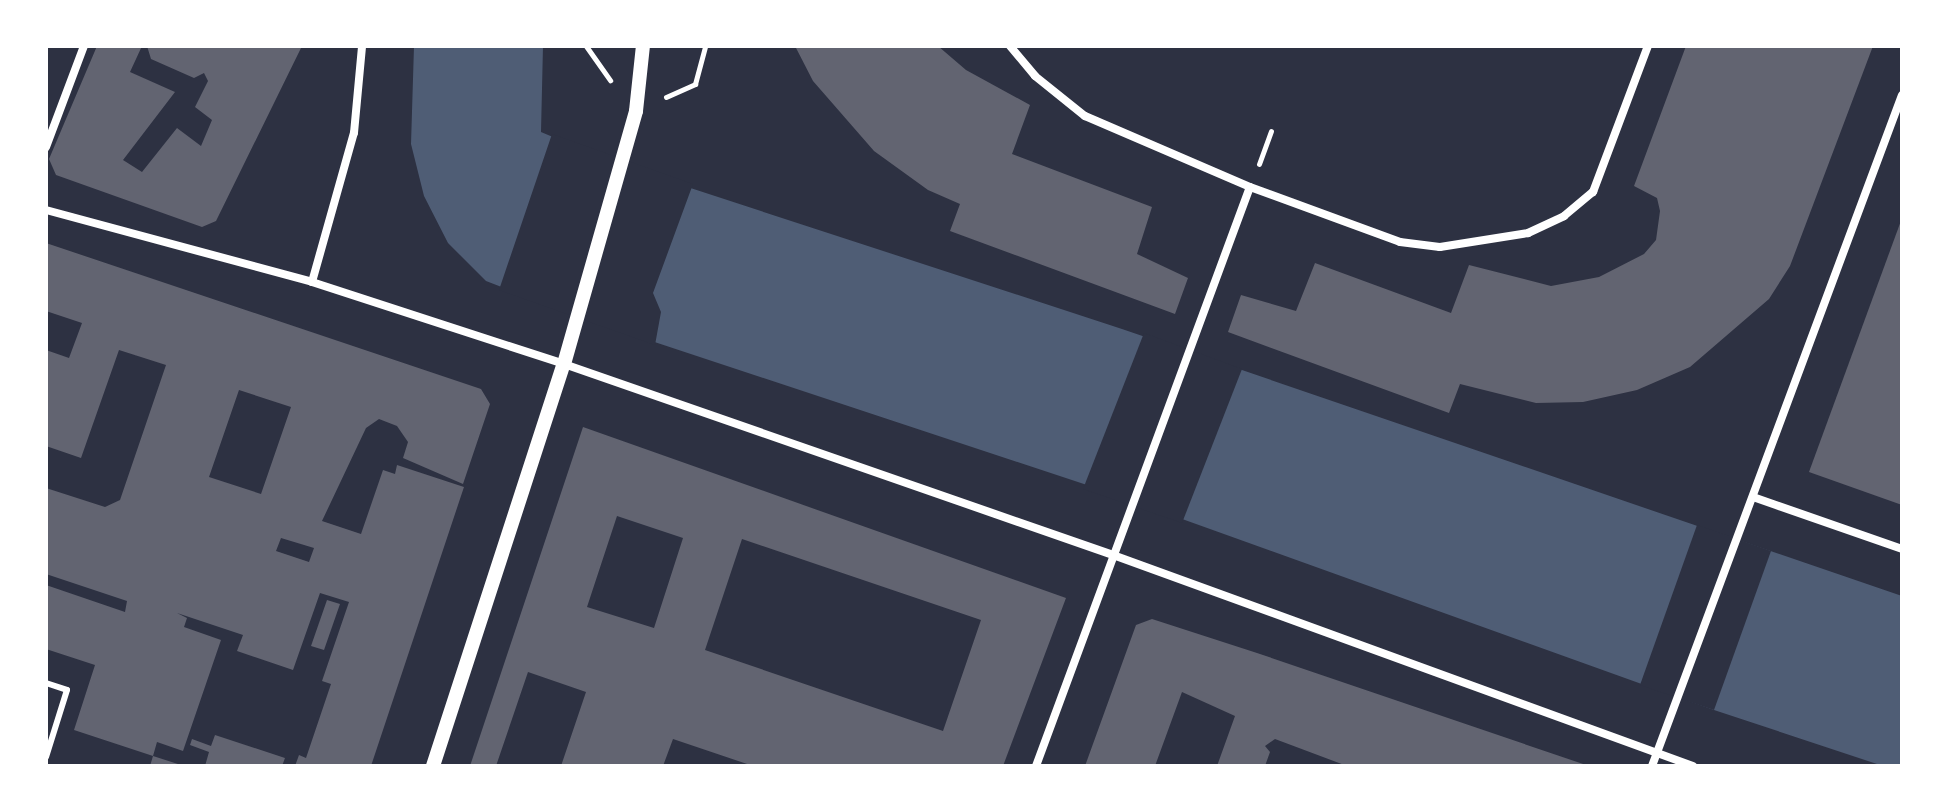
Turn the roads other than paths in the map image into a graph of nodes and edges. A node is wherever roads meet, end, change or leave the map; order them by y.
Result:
1 (84, 46) edge
2 (362, 46) edge
3 (643, 46) edge
4 (1010, 46) edge
5 (1648, 46) edge
6 (1902, 95) edge
7 (46, 147) edge
8 (1250, 187) junction
9 (46, 210) edge
10 (312, 282) junction
11 (564, 364) junction
12 (1753, 497) junction
13 (1902, 549) edge
14 (1113, 555) junction
15 (46, 683) edge
16 (1657, 754) junction
17 (46, 757) edge
18 (433, 766) edge
19 (1036, 766) edge
20 (1652, 766) edge
21 (1693, 766) edge

1 - 7 street
2 - 10 street
3 - 11 street
4 - 8 street
5 - 8 street
6 - 12 street
8 - 14 street
9 - 10 street
10 - 11 street
11 - 14 street
11 - 18 street
12 - 13 street
12 - 16 street
14 - 16 street
14 - 19 street
15 - 17 lane
16 - 20 street
16 - 21 street

